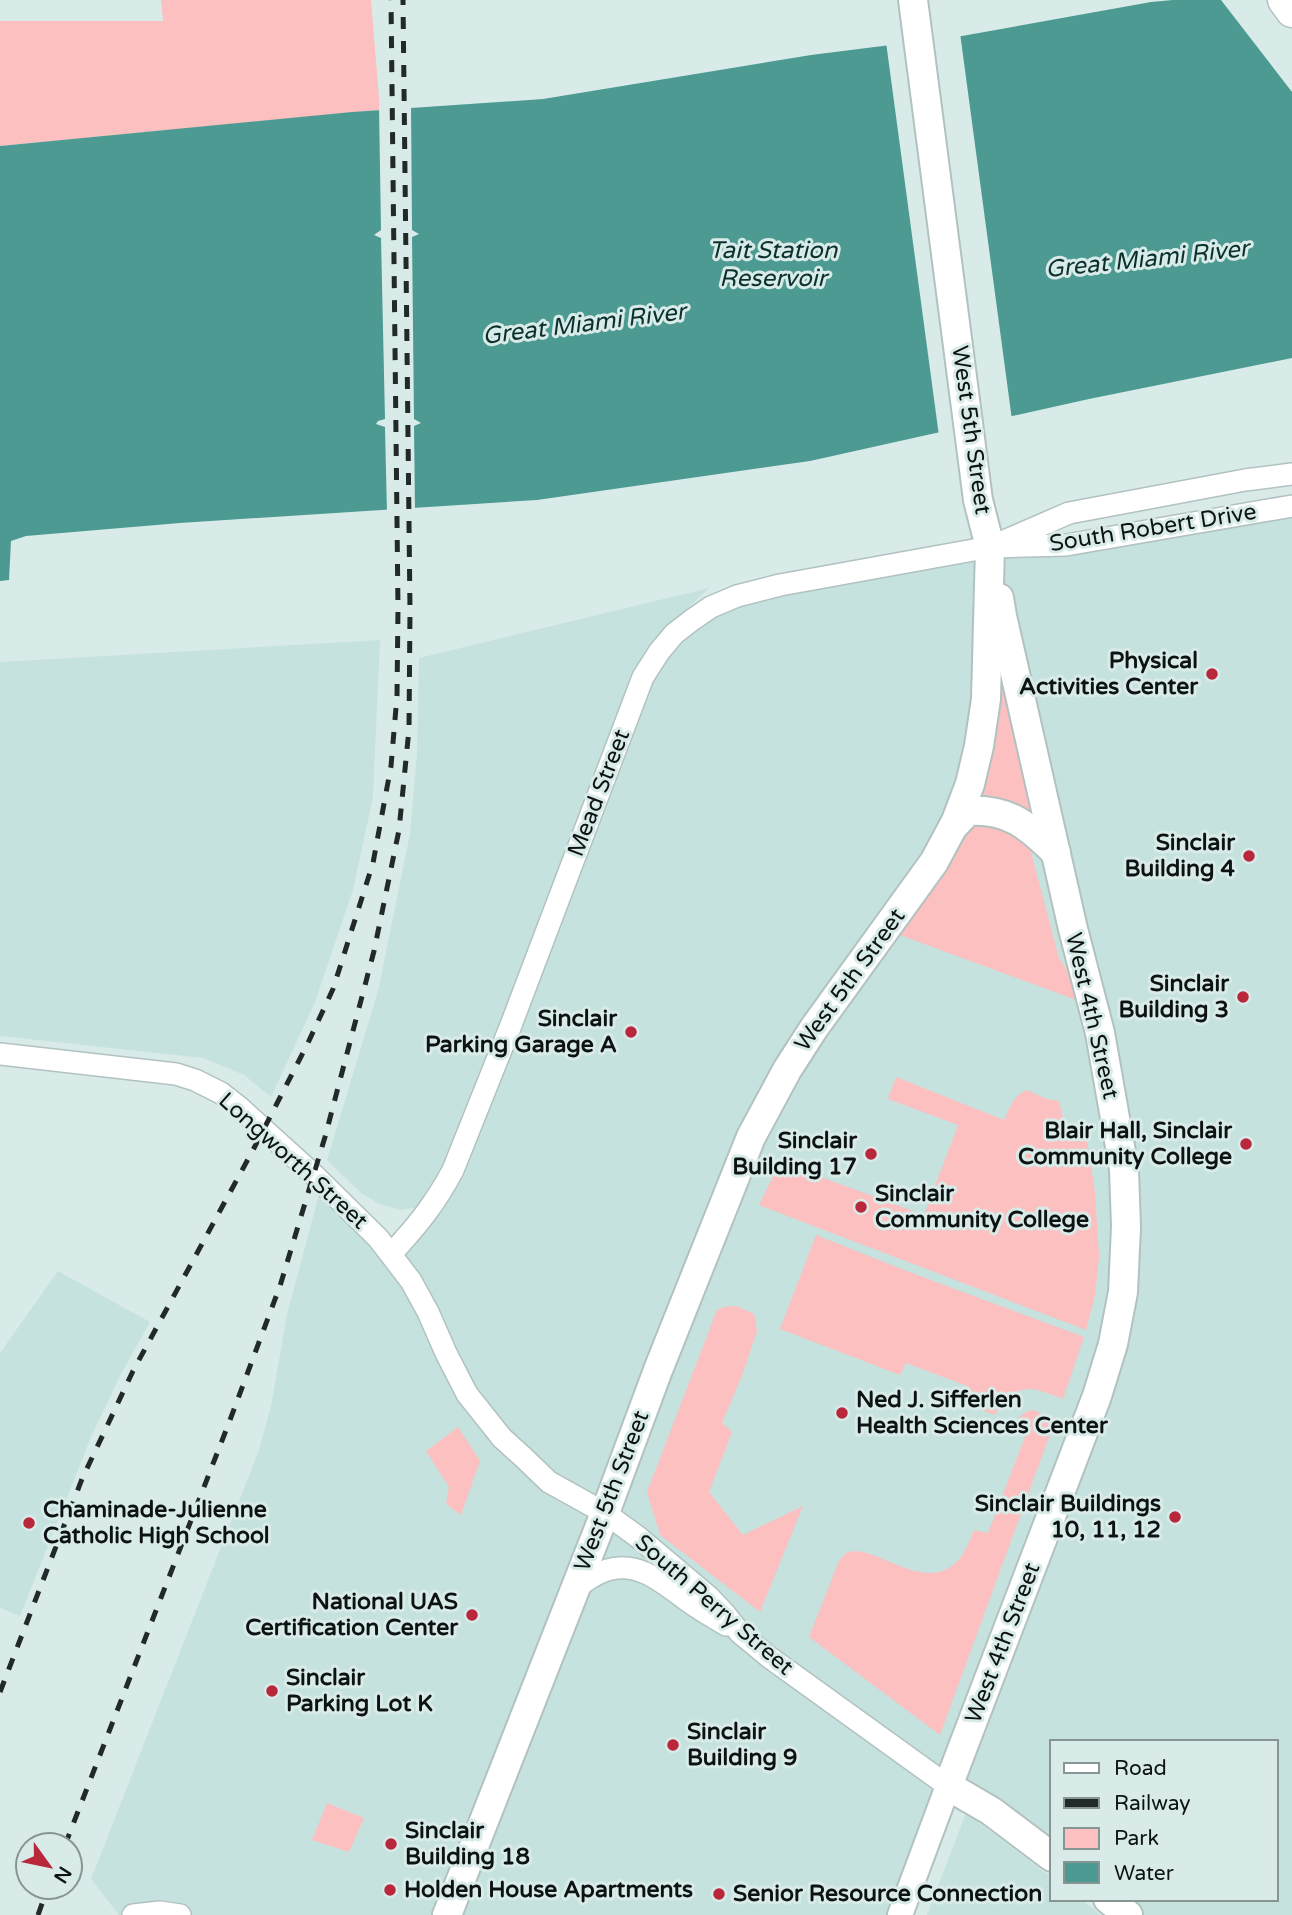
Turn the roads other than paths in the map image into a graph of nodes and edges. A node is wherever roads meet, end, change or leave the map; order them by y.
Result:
1 (913, 0) edge
2 (1284, 0) edge
3 (1292, 11) edge
4 (1292, 474) edge
5 (1292, 506) edge
6 (990, 547) junction
7 (953, 827) junction
8 (1056, 853) junction
9 (0, 1054) edge
10 (391, 1254) junction
11 (461, 1383) joint
12 (605, 1513) junction
13 (575, 1590) junction
14 (740, 1633) junction
15 (948, 1786) junction
16 (1050, 1855) edge
17 (1110, 1901) edge
18 (133, 1915) edge
19 (180, 1915) edge
20 (447, 1915) edge
21 (900, 1915) edge
22 (1128, 1915) edge

1 - 6 main road, West 5th Street
2 - 3 highway
4 - 6 street, South Robert Drive
5 - 6 street, South Robert Drive
6 - 7 main road, West 5th Street
6 - 8 main road, West 4th Street
6 - 10 street, Mead Street
7 - 8 main road
7 - 12 main road, West 5th Street
8 - 15 main road, West 4th Street
9 - 10 street, Longworth Street
10 - 11 street, Longworth Street
11 - 12 street, South Perry Street
12 - 13 main road, West 5th Street
12 - 14 street, South Perry Street
13 - 14 street
13 - 20 main road, West 5th Street
14 - 15 street, South Perry Street
15 - 16 main road, South Perry Street
15 - 21 main road, West 4th Street
17 - 22 main road
18 - 19 street

